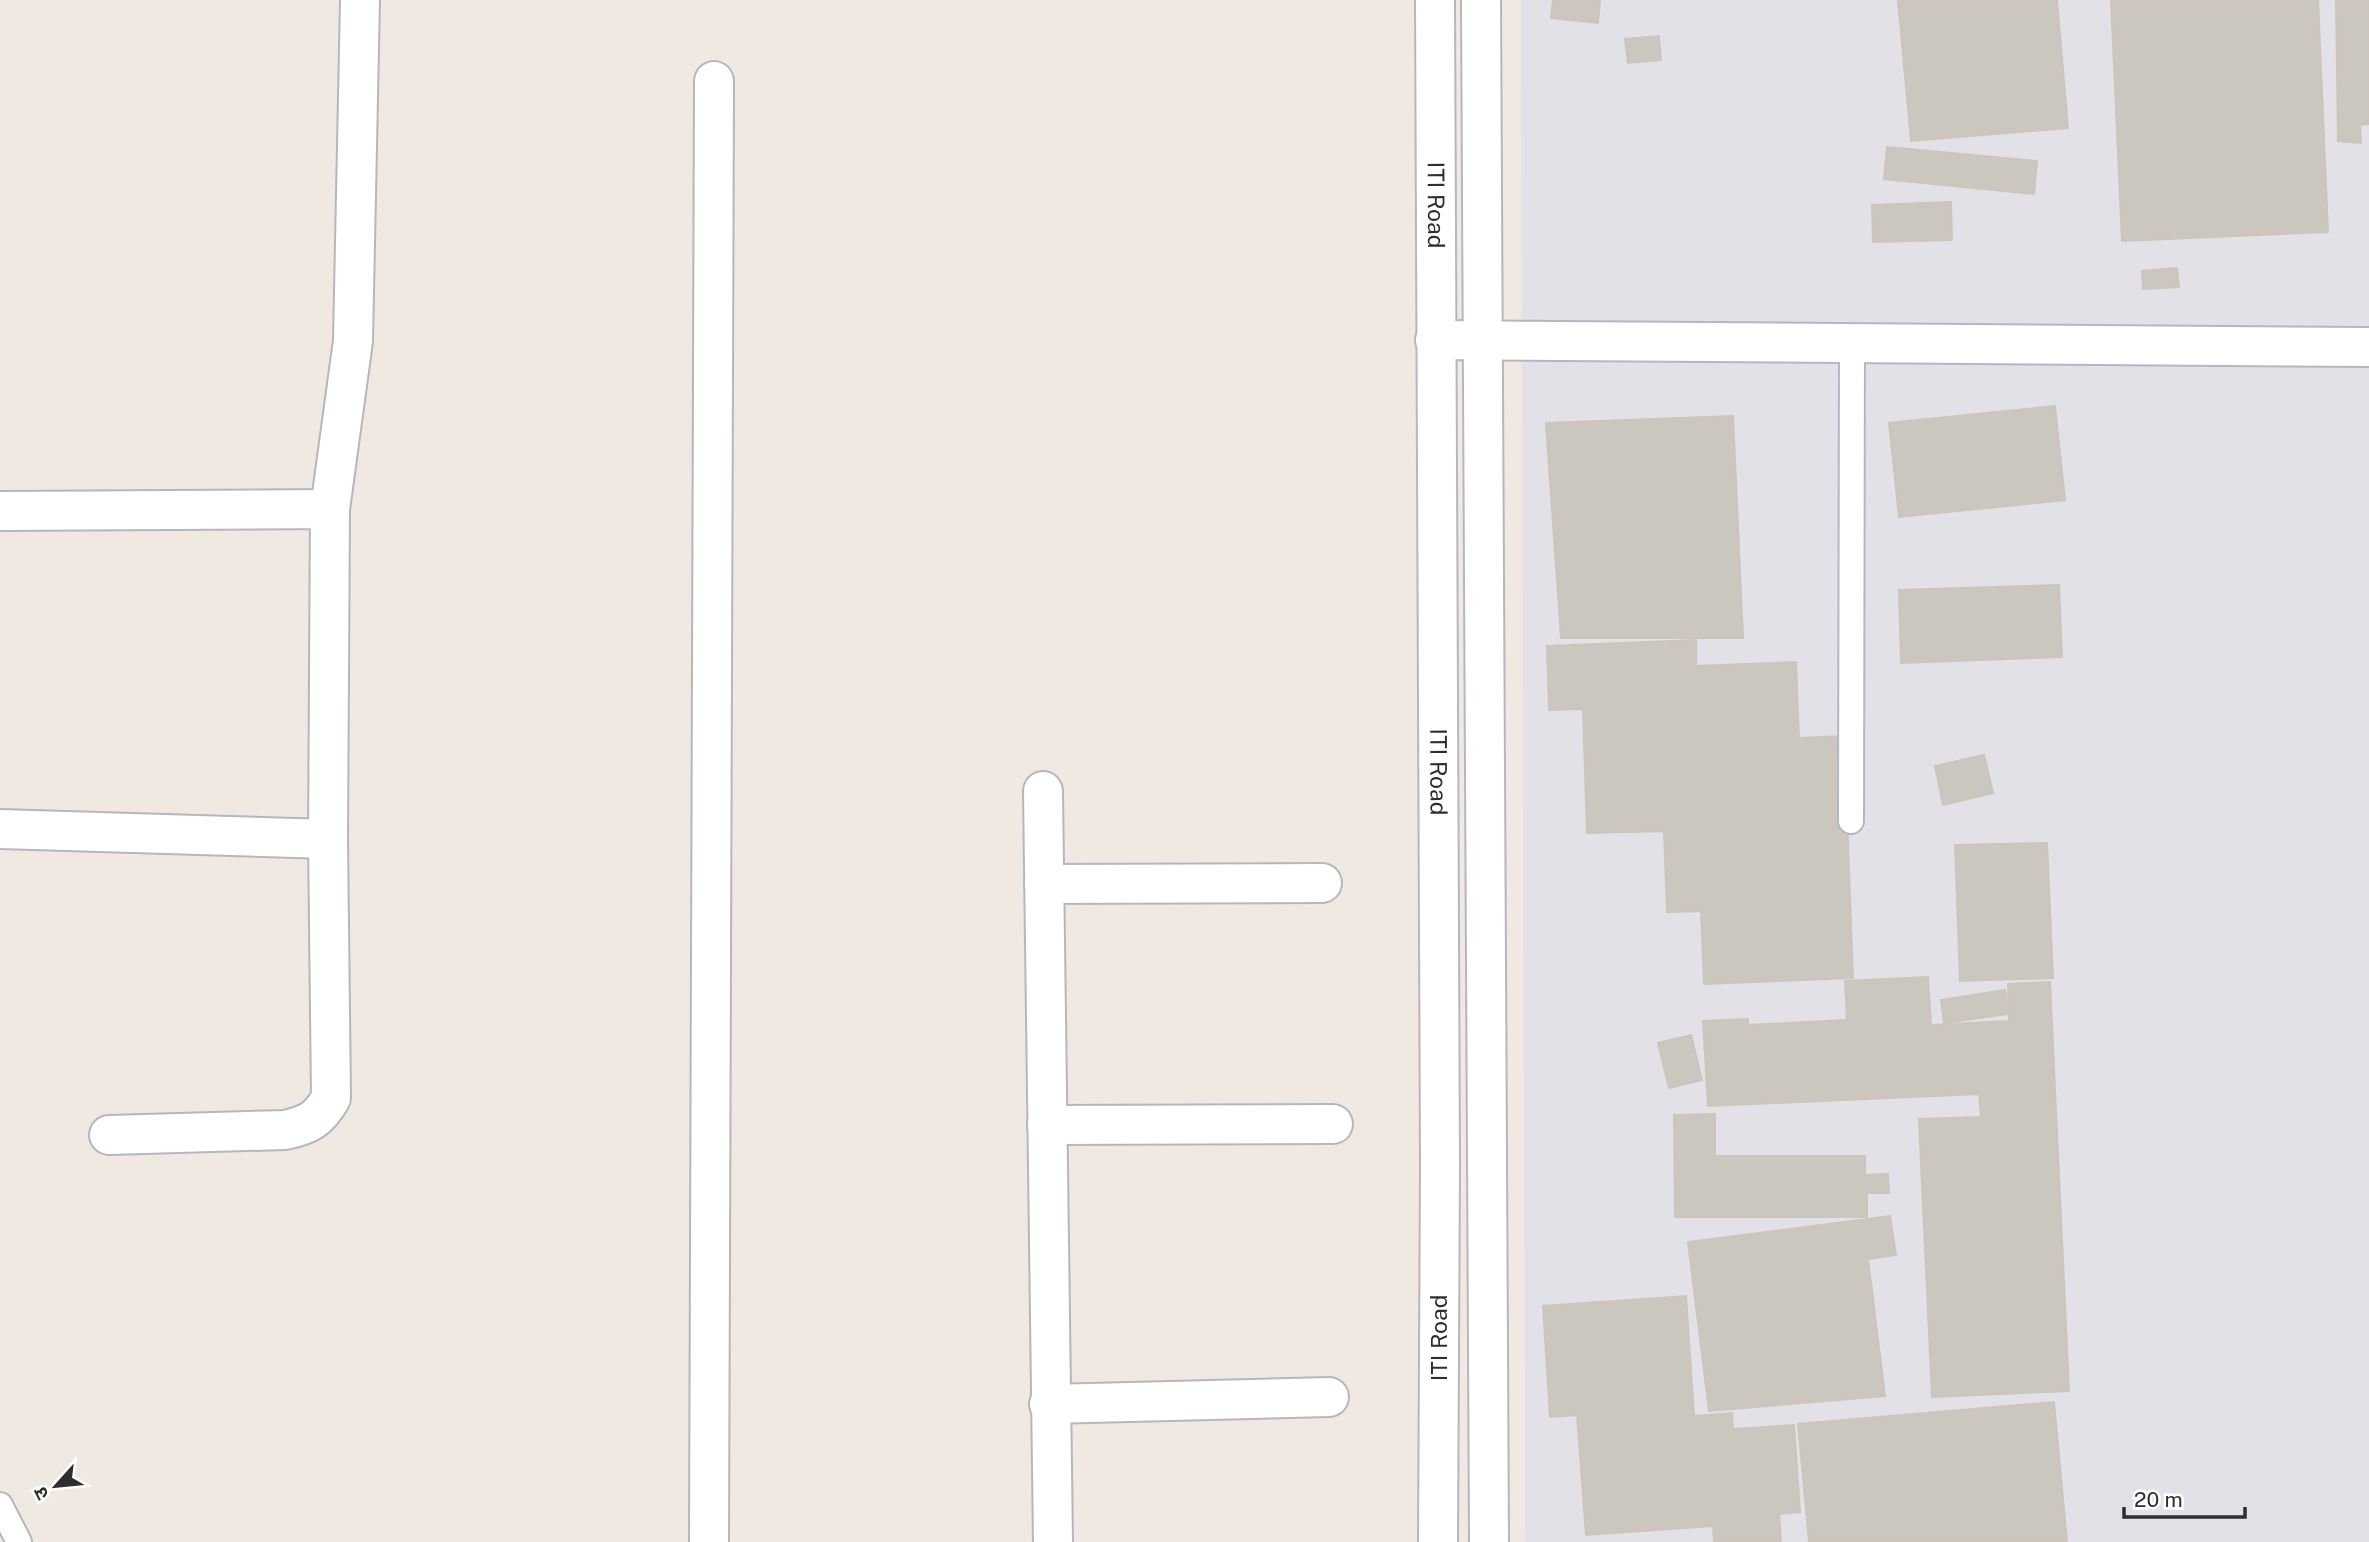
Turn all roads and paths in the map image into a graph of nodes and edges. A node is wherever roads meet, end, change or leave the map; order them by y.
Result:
1 (360, 0) edge
2 (1435, 0) edge
3 (1481, 0) edge
4 (714, 81) dead end
5 (1436, 340) junction
6 (1481, 341) junction
7 (1852, 343) junction
8 (2369, 348) edge
9 (330, 509) junction
10 (0, 510) edge
11 (1043, 791) dead end
12 (1851, 821) dead end
13 (0, 829) edge
14 (328, 839) junction
15 (1322, 883) dead end
16 (1044, 884) junction
17 (1334, 1124) dead end
18 (1047, 1125) junction
19 (109, 1135) dead end
20 (1329, 1397) dead end
21 (1049, 1404) junction
22 (0, 1505) edge
23 (19, 1542) edge
24 (709, 1542) edge
25 (1053, 1542) edge
26 (1438, 1542) edge
27 (1489, 1542) edge

1 - 9 street
2 - 5 street, ITI Road
3 - 6 street
4 - 24 street
5 - 6 street
5 - 26 street, ITI Road
6 - 7 street
6 - 27 street
7 - 8 street
7 - 12 lane
9 - 10 street
9 - 14 street
11 - 16 street
13 - 14 street
14 - 19 street
15 - 16 street
16 - 18 street
17 - 18 street
18 - 21 street
20 - 21 street
21 - 25 street
22 - 23 lane

